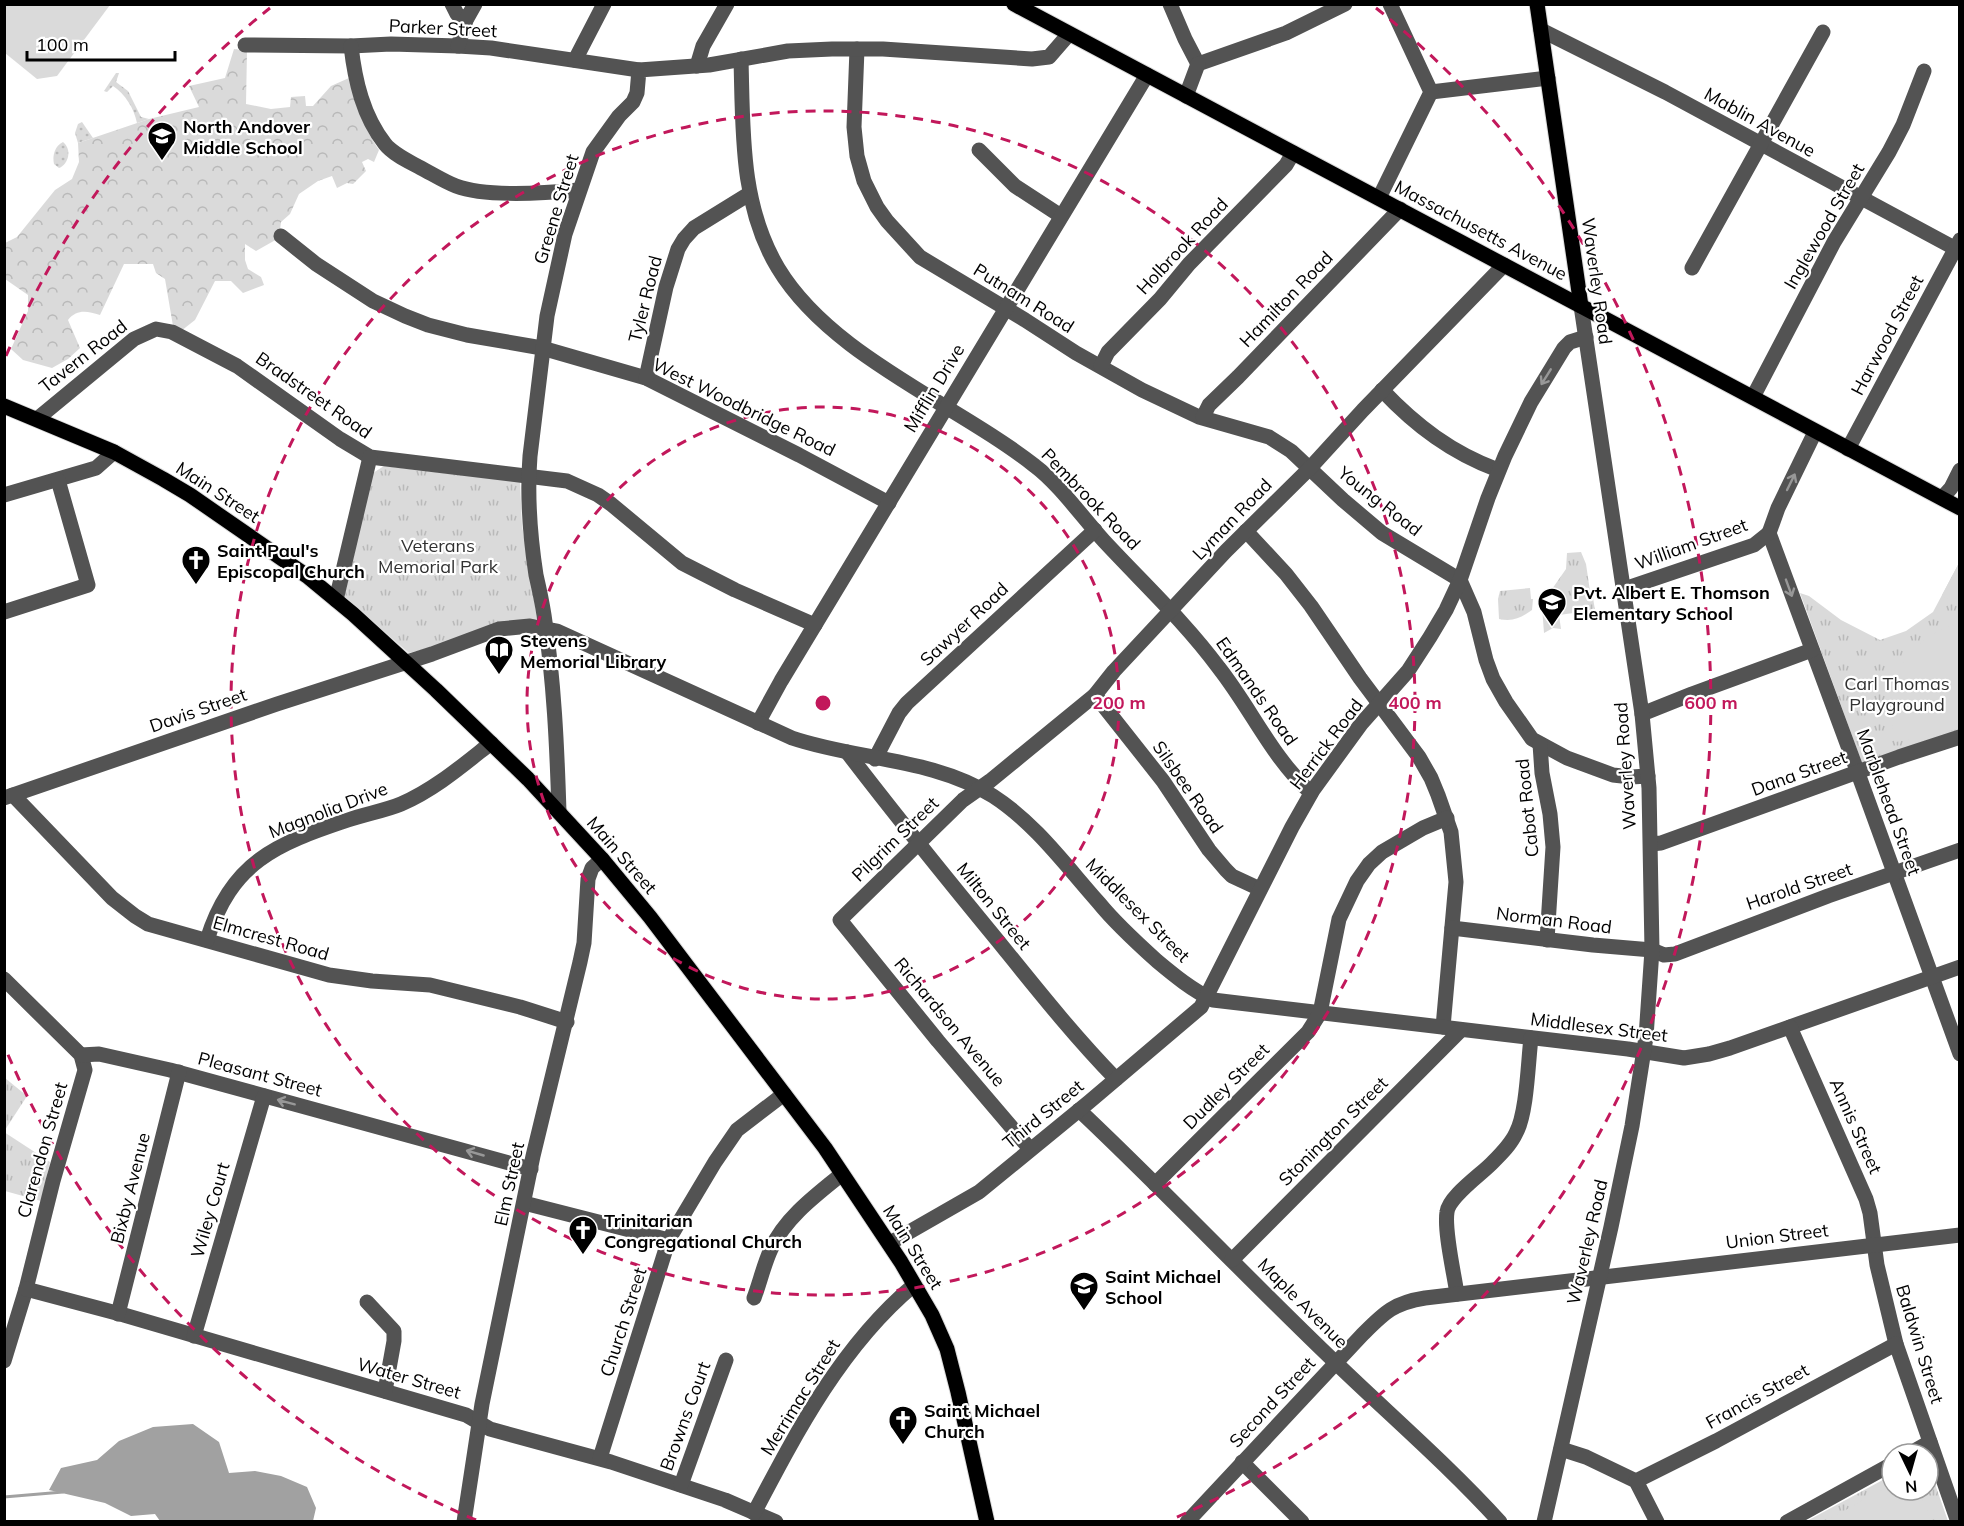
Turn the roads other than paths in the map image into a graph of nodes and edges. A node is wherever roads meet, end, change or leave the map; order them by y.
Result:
1 (452, 4) edge
2 (476, 4) edge
3 (604, 4) edge
4 (728, 4) edge
5 (1014, 4) edge
6 (1170, 4) edge
7 (1345, 4) edge
8 (1390, 4) edge
9 (1537, 4) edge
10 (466, 20) junction
11 (1541, 30) junction
12 (1823, 32) dead end
13 (1069, 34) junction
14 (245, 45) dead end
15 (351, 46) junction
16 (458, 46) junction
17 (857, 50) junction
18 (741, 59) junction
19 (575, 60) junction
20 (1198, 64) junction
21 (697, 66) junction
22 (639, 70) junction
23 (1924, 72) dead end
24 (1147, 75) junction
25 (1548, 78) junction
26 (1431, 92) junction
27 (1186, 96) junction
28 (1761, 146) junction
29 (979, 150) dead end
30 (1293, 153) junction
31 (579, 190) junction
32 (749, 194) junction
33 (1379, 198) junction
34 (1861, 198) junction
35 (1400, 209) junction
36 (1061, 216) junction
37 (281, 236) dead end
38 (1958, 247) edge
39 (1504, 265) junction
40 (1692, 268) dead end
41 (1581, 306) junction
42 (1005, 308) junction
43 (156, 329) joint
44 (1586, 337) junction
45 (542, 348) junction
46 (1101, 366) junction
47 (646, 378) junction
48 (1382, 390) junction
49 (1753, 397) junction
50 (4, 406) edge
51 (946, 407) junction
52 (1203, 417) junction
53 (37, 418) junction
54 (1815, 432) junction
55 (1848, 449) junction
56 (114, 452) junction
57 (370, 457) junction
58 (1310, 468) junction
59 (1498, 470) junction
60 (1959, 471) edge
61 (529, 476) junction
62 (58, 480) junction
63 (4, 495) edge
64 (1942, 498) junction
65 (888, 503) junction
66 (1959, 508) edge
67 (1095, 530) junction
68 (1246, 531) junction
69 (1769, 533) junction
70 (1460, 580) junction
71 (1624, 589) junction
72 (336, 600) junction
73 (1171, 611) junction
74 (4, 612) edge
75 (815, 625) junction
76 (546, 628) junction
77 (1812, 650) junction
78 (405, 662) junction
79 (1095, 694) junction
80 (1380, 704) junction
81 (1642, 714) junction
82 (758, 723) junction
83 (1959, 737) edge
84 (491, 743) junction
85 (1540, 744) junction
86 (847, 752) junction
87 (875, 759) junction
88 (1858, 772) junction
89 (1648, 776) junction
90 (979, 789) junction
91 (1311, 793) junction
92 (9, 797) edge
93 (559, 812) junction
94 (1447, 818) junction
95 (918, 844) junction
96 (1651, 844) junction
97 (1959, 850) edge
98 (602, 859) junction
99 (1894, 874) junction
100 (1260, 890) junction
101 (840, 920) joint
102 (1452, 928) junction
103 (207, 940) junction
104 (1547, 940) junction
105 (1652, 950) junction
106 (1959, 967) edge
107 (1931, 977) junction
108 (4, 979) edge
109 (1206, 997) junction
110 (1320, 1013) junction
111 (567, 1022) junction
112 (1443, 1027) junction
113 (1790, 1027) junction
114 (1461, 1030) junction
115 (1531, 1038) junction
116 (1644, 1052) junction
117 (1959, 1054) edge
118 (81, 1055) junction
119 (179, 1072) junction
120 (1116, 1079) junction
121 (784, 1094) junction
122 (264, 1096) junction
123 (1079, 1110) junction
124 (1030, 1149) junction
125 (531, 1169) junction
126 (842, 1174) junction
127 (1155, 1184) junction
128 (524, 1203) junction
129 (1959, 1235) edge
130 (669, 1240) junction
131 (890, 1243) junction
132 (1874, 1245) junction
133 (1232, 1260) junction
134 (1599, 1276) junction
135 (914, 1285) junction
136 (26, 1289) junction
137 (1457, 1294) junction
138 (754, 1298) dead end
139 (367, 1302) dead end
140 (118, 1314) junction
141 (194, 1336) junction
142 (1896, 1344) junction
143 (726, 1360) dead end
144 (4, 1361) edge
145 (1336, 1363) junction
146 (385, 1391) junction
147 (480, 1422) junction
148 (1930, 1442) edge
149 (1561, 1449) junction
150 (600, 1458) junction
151 (1242, 1462) junction
152 (1940, 1470) edge
153 (1880, 1471) edge
154 (1636, 1481) junction
155 (681, 1485) junction
156 (754, 1513) junction
157 (464, 1521) edge
158 (776, 1521) edge
159 (987, 1521) edge
160 (1187, 1521) edge
161 (1302, 1521) edge
162 (1500, 1521) edge
163 (1544, 1521) edge
164 (1657, 1521) edge
165 (1787, 1521) edge
166 (1958, 1521) edge

1 - 10 street
2 - 10 street
3 - 19 street
4 - 21 street
5 - 13 main road, Massachusetts Avenue
6 - 20 street
7 - 20 street
8 - 26 street
9 - 11 main road, Waverley Road
10 - 16 street
11 - 25 main road, Waverley Road
11 - 28 street, Mablin Avenue
12 - 28 street
13 - 17 street
13 - 24 main road, Massachusetts Avenue
14 - 15 street, Parker Street
15 - 16 street, Parker Street
15 - 31 street
16 - 19 street, Parker Street
17 - 18 street
17 - 42 street, Putnam Road
18 - 21 street
18 - 32 street, Pembrook Road
19 - 22 street, Parker Street
20 - 27 street
21 - 22 street
22 - 31 street, Greene Street
23 - 34 street, Inglewood Street
24 - 27 main road, Massachusetts Avenue
24 - 36 street, Mifflin Drive
25 - 26 street
25 - 41 main road, Waverley Road
26 - 33 street
27 - 30 main road, Massachusetts Avenue
28 - 34 street, Mablin Avenue
28 - 40 street
29 - 36 street
30 - 33 main road, Massachusetts Avenue
30 - 46 street, Holbrook Road
31 - 45 street, Greene Street
32 - 47 street, Tyler Road
32 - 51 street, Pembrook Road
33 - 35 main road, Massachusetts Avenue
34 - 38 street, Mablin Avenue
34 - 49 street, Inglewood Street
35 - 39 main road, Massachusetts Avenue
35 - 52 street, Hamilton Road
36 - 42 street, Mifflin Drive
37 - 45 street, West Woodbridge Road
38 - 55 street, Harwood Street
39 - 41 main road, Massachusetts Avenue
39 - 48 street, Lyman Road
41 - 44 street, Waverley Road
41 - 49 main road, Massachusetts Avenue
42 - 46 street, Putnam Road
42 - 51 street, Mifflin Drive
43 - 53 street, Tavern Road
43 - 57 street, Bradstreet Road
44 -> 59 street, Herrick Road
44 - 71 street, Waverley Road
45 - 47 street, West Woodbridge Road
45 - 61 street, Greene Street
46 - 52 street, Putnam Road
47 - 65 street, West Woodbridge Road
48 - 58 street, Lyman Road
48 - 59 street
49 - 54 main road, Massachusetts Avenue
50 - 53 main road, Main Street
51 - 65 street, Mifflin Drive
51 - 67 street, Pembrook Road
52 - 58 street, Putnam Road
53 - 56 main road, Main Street
54 - 55 main road, Massachusetts Avenue
69 -> 54 street
55 - 64 main road, Massachusetts Avenue
56 - 62 street
56 - 72 main road, Main Street
57 - 61 street, Bradstreet Road
57 - 72 street
58 - 68 street, Lyman Road
58 - 70 street, Young Road
59 - 70 street, Herrick Road
60 - 64 street
61 - 75 street, Bradstreet Road
61 - 76 street, Greene Street
62 - 63 street
62 - 74 street
64 - 66 main road, Massachusetts Avenue
65 - 75 street, Mifflin Drive
67 - 73 street, Pembrook Road
67 - 87 street, Sawyer Road
68 - 73 street, Lyman Road
68 - 80 street
69 - 71 street, William Street
69 -> 77 street, Marblehead Street
70 - 80 street, Herrick Road
70 - 85 street
71 - 81 street, Waverley Road
72 - 78 main road, Main Street
73 - 79 street, Lyman Road
73 - 91 street, Edmands Road
75 - 82 street, Mifflin Drive
76 - 78 street, Middlesex Street
76 - 82 street, Middlesex Street
76 - 93 street, Greene Street
77 - 81 street
77 - 88 street, Marblehead Street
78 - 84 main road, Main Street
78 - 92 street, Davis Street
79 - 90 street, Lyman Road
79 - 100 street, Silsbee Road
80 - 91 street, Herrick Road
80 - 94 street
81 - 89 street, Waverley Road
82 - 86 street, Middlesex Street
83 - 88 street, Dana Street
84 - 93 main road, Main Street
84 - 103 street, Magnolia Drive
85 - 89 street
85 - 104 street, Cabot Road
86 - 87 street, Middlesex Street
86 - 95 street, Milton Street
87 - 90 street, Middlesex Street
88 - 96 street, Dana Street
88 - 99 street, Marblehead Street
89 - 96 street, Waverley Road
90 - 95 street, Pilgrim Street
90 - 109 street, Middlesex Street
91 - 100 street, Herrick Road
92 - 103 street, Elmcrest Road
93 - 98 main road, Main Street
94 - 102 street
94 - 110 street
95 - 101 street, Pilgrim Street
95 - 120 street, Milton Street
96 - 105 street, Waverley Road
97 - 99 street, Harold Street
98 - 111 street, Elm Street
98 - 121 main road, Main Street
99 - 105 street, Harold Street
99 - 107 street, Marblehead Street
100 - 109 street, Herrick Road
101 - 124 street, Richardson Avenue
102 - 104 street, Norman Road
102 - 112 street
103 - 111 street, Elmcrest Road
104 - 105 street, Norman Road
105 - 116 street, Waverley Road
106 - 107 street, Middlesex Street
107 - 113 street, Middlesex Street
107 - 117 street, Marblehead Street
108 - 118 street
109 - 110 street, Middlesex Street
109 - 120 street, Third Street
110 - 112 street, Middlesex Street
110 - 127 street, Dudley Street
111 - 125 street, Elm Street
112 - 114 street, Middlesex Street
113 - 116 street, Middlesex Street
113 - 132 street, Annis Street
114 - 115 street, Middlesex Street
114 - 133 street, Stonington Street
115 - 116 street, Middlesex Street
115 - 137 street
116 - 134 street, Waverley Road
118 - 119 street, Pleasant Street
118 - 136 street, Clarendon Street
119 - 122 street, Pleasant Street
119 - 140 street, Bixby Avenue
120 - 123 street, Third Street
121 - 126 main road, Main Street
121 - 130 street, Church Street
125 -> 122 street, Pleasant Street
122 - 141 street, Wiley Court
123 - 124 street, Third Street
123 - 127 street, Maple Avenue
124 - 131 street, Third Street
125 - 128 street, Elm Street
126 - 131 main road, Main Street
126 - 138 street
127 - 133 street, Maple Avenue
128 - 130 street
128 - 147 street, Elm Street
129 - 132 street, Union Street
130 - 150 street, Church Street
131 - 135 main road, Main Street
132 - 134 street, Union Street
132 - 142 street, Baldwin Street
133 - 145 street, Maple Avenue
134 - 137 street, Second Street
134 - 149 street, Waverley Road
135 - 156 street, Merrimac Street
135 - 159 main road, Main Street
136 - 140 street, Water Street
136 - 144 street, Clarendon Street
137 - 145 street, Second Street
139 - 146 street
140 - 141 street, Water Street
141 - 146 street, Water Street
142 - 148 street, Baldwin Street
142 - 154 street, Francis Street
143 - 155 street, Browns Court
145 - 151 street, Second Street
145 - 162 street, Maple Avenue
146 - 147 street, Water Street
147 - 150 street, Water Street
147 - 157 street, Elm Street
149 - 154 street
149 - 163 street, Waverley Road
150 - 155 street, Water Street
151 - 160 street, Second Street
151 - 161 street
152 - 166 street, Baldwin Street
153 - 165 street
154 - 164 street
155 - 156 street, Water Street
156 - 158 street, Water Street

